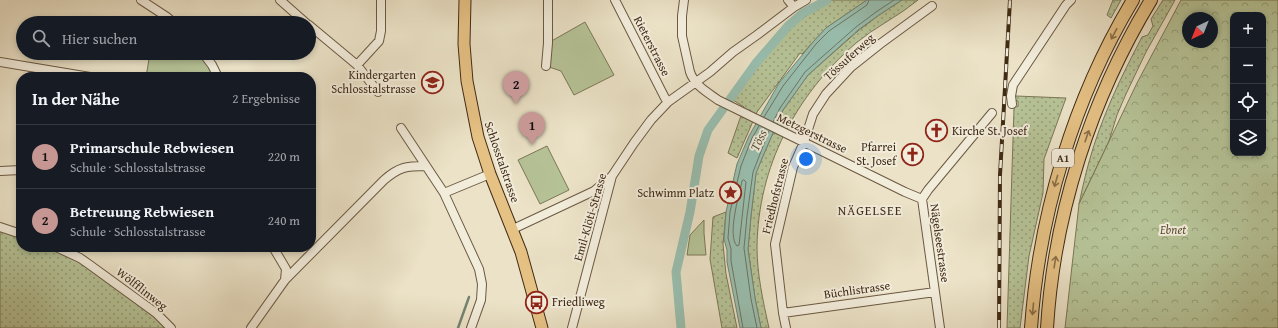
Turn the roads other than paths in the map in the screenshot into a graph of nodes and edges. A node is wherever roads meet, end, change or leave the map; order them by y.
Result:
1 (141, 0) edge
2 (280, 0) edge
3 (381, 0) edge
4 (465, 0) edge
5 (548, 0) edge
6 (615, 0) edge
7 (684, 0) edge
8 (788, 0) edge
9 (806, 0) edge
10 (1072, 0) edge
11 (1133, 0) edge
12 (1151, 0) edge
13 (932, 6) dead end
14 (794, 7) junction
15 (165, 16) edge
16 (298, 16) edge
17 (316, 31) edge
18 (208, 60) edge
19 (0, 62) edge
20 (357, 65) junction
21 (546, 66) dead end
22 (60, 72) edge
23 (216, 72) edge
24 (695, 82) junction
25 (378, 92) dead end
26 (668, 102) junction
27 (1012, 104) dead end
28 (992, 113) dead end
29 (401, 128) dead end
30 (804, 142) junction
31 (426, 166) junction
32 (16, 170) edge
33 (0, 171) edge
34 (490, 174) junction
35 (612, 176) junction
36 (444, 193) junction
37 (922, 199) junction
38 (0, 227) edge
39 (512, 229) junction
40 (16, 232) edge
41 (316, 249) edge
42 (67, 252) edge
43 (277, 252) edge
44 (313, 252) edge
45 (285, 280) junction
46 (934, 292) junction
47 (783, 313) junction
48 (170, 328) edge
49 (251, 328) edge
50 (471, 328) edge
51 (542, 328) edge
52 (572, 328) edge
53 (786, 328) edge
54 (940, 328) edge
55 (1031, 328) edge
56 (1047, 328) edge

1 - 15 street
2 - 16 street
3 - 20 street
4 - 34 main road, Schlosstalstrasse
5 - 21 street
6 - 26 street, Rieterstrasse
7 - 24 street
8 - 14 street
9 - 14 street, Emil-Klöti-Strasse
10 - 27 street
11 -> 55 highway, A1
56 -> 12 highway, A1
13 - 30 street, Tössuferweg
14 - 24 street, Emil-Klöti-Strasse
17 - 20 street
18 - 23 street
19 - 22 street
20 - 25 street
24 - 26 street, Emil-Klöti-Strasse
24 - 30 street, Metzgerstrasse
26 - 35 street, Emil-Klöti-Strasse
28 - 37 street, Nägelseestrasse
29 - 31 street
30 - 37 street, Metzgerstrasse
30 - 47 street, Friedhofstrasse
31 - 36 street
31 - 41 street
32 - 33 street
34 - 36 street
34 - 39 main road, Schlosstalstrasse
35 - 39 street
35 - 52 street, Emil-Klöti-Strasse
36 - 50 street
37 - 46 street, Nägelseestrasse
38 - 40 street
39 - 51 main road, Schlosstalstrasse
42 - 48 street, Wölfflinweg
43 - 45 street
44 - 45 street
45 - 49 street
46 - 47 street, Büchlistrasse
46 - 54 street, Nägelseestrasse
47 - 53 street, Friedhofstrasse

